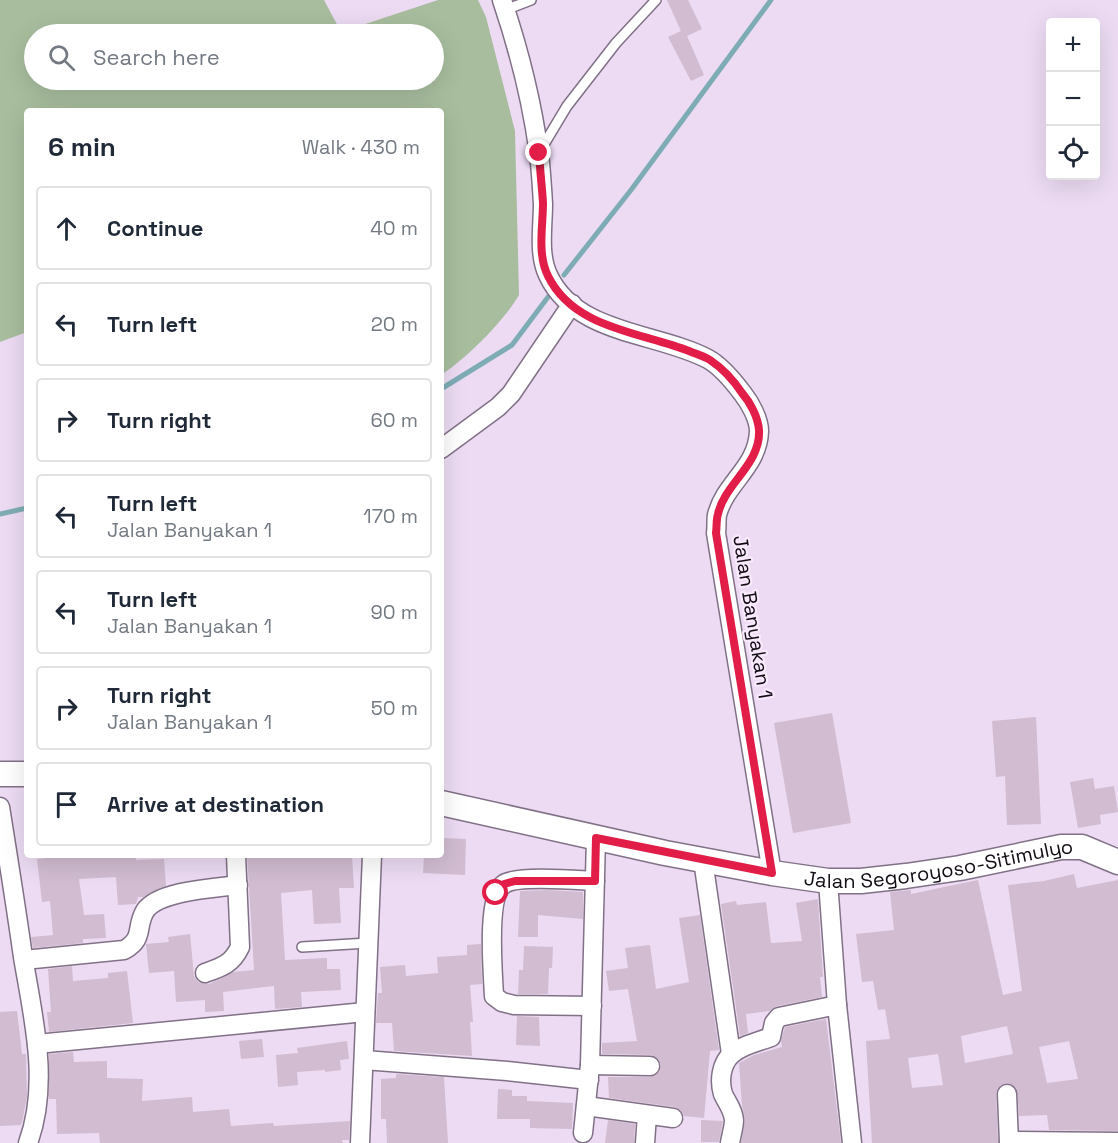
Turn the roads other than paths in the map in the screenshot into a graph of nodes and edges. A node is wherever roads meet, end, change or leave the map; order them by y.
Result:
1 (531, 0) edge
2 (656, 0) edge
3 (503, 5) edge
4 (539, 153) junction
5 (572, 304) junction
6 (444, 447) edge
7 (0, 774) edge
8 (24, 774) edge
9 (444, 804) edge
10 (0, 807) edge
11 (596, 838) junction
12 (236, 858) edge
13 (372, 858) edge
14 (702, 860) junction
15 (1118, 862) edge
16 (772, 873) junction
17 (595, 881) junction
18 (828, 881) junction
19 (238, 885) junction
20 (368, 943) junction
21 (302, 947) dead end
22 (24, 960) junction
23 (205, 973) dead end
24 (837, 1005) junction
25 (592, 1006) junction
26 (365, 1012) junction
27 (37, 1044) junction
28 (731, 1054) junction
29 (364, 1060) junction
30 (650, 1066) dead end
31 (590, 1072) junction
32 (1007, 1094) dead end
33 (586, 1106) junction
34 (647, 1115) junction
35 (673, 1118) dead end
36 (583, 1133) dead end
37 (1009, 1142) edge
38 (1118, 1142) edge
39 (28, 1143) edge
40 (360, 1143) edge
41 (645, 1143) edge
42 (730, 1143) edge
43 (852, 1143) edge

1 - 3 lane
2 - 4 lane
3 - 4 street, Jalan Banyakan 1
4 - 5 street, Jalan Banyakan 1
5 - 6 street
5 - 16 street, Jalan Banyakan 1
7 - 8 main road
9 - 11 main road, Jalan Segoroyoso-Sitimulyo
10 - 22 street
11 - 14 main road, Jalan Segoroyoso-Sitimulyo
11 - 17 street
12 - 19 street
13 - 20 street
14 - 16 main road, Jalan Segoroyoso-Sitimulyo
14 - 28 street
15 - 18 main road, Jalan Segoroyoso-Sitimulyo
16 - 18 main road, Jalan Segoroyoso-Sitimulyo
17 - 25 street
17 - 25 street
18 - 24 street
19 - 22 street
19 - 23 street
20 - 21 lane
20 - 26 street
22 - 27 street
24 - 28 street
24 - 43 street
25 - 31 street
26 - 27 street
26 - 29 street
27 - 39 street
28 - 42 street
29 - 31 street
29 - 40 street
30 - 31 street
31 - 33 street
32 - 37 street
33 - 34 street
33 - 36 street
34 - 35 street
34 - 41 street
37 - 38 street

